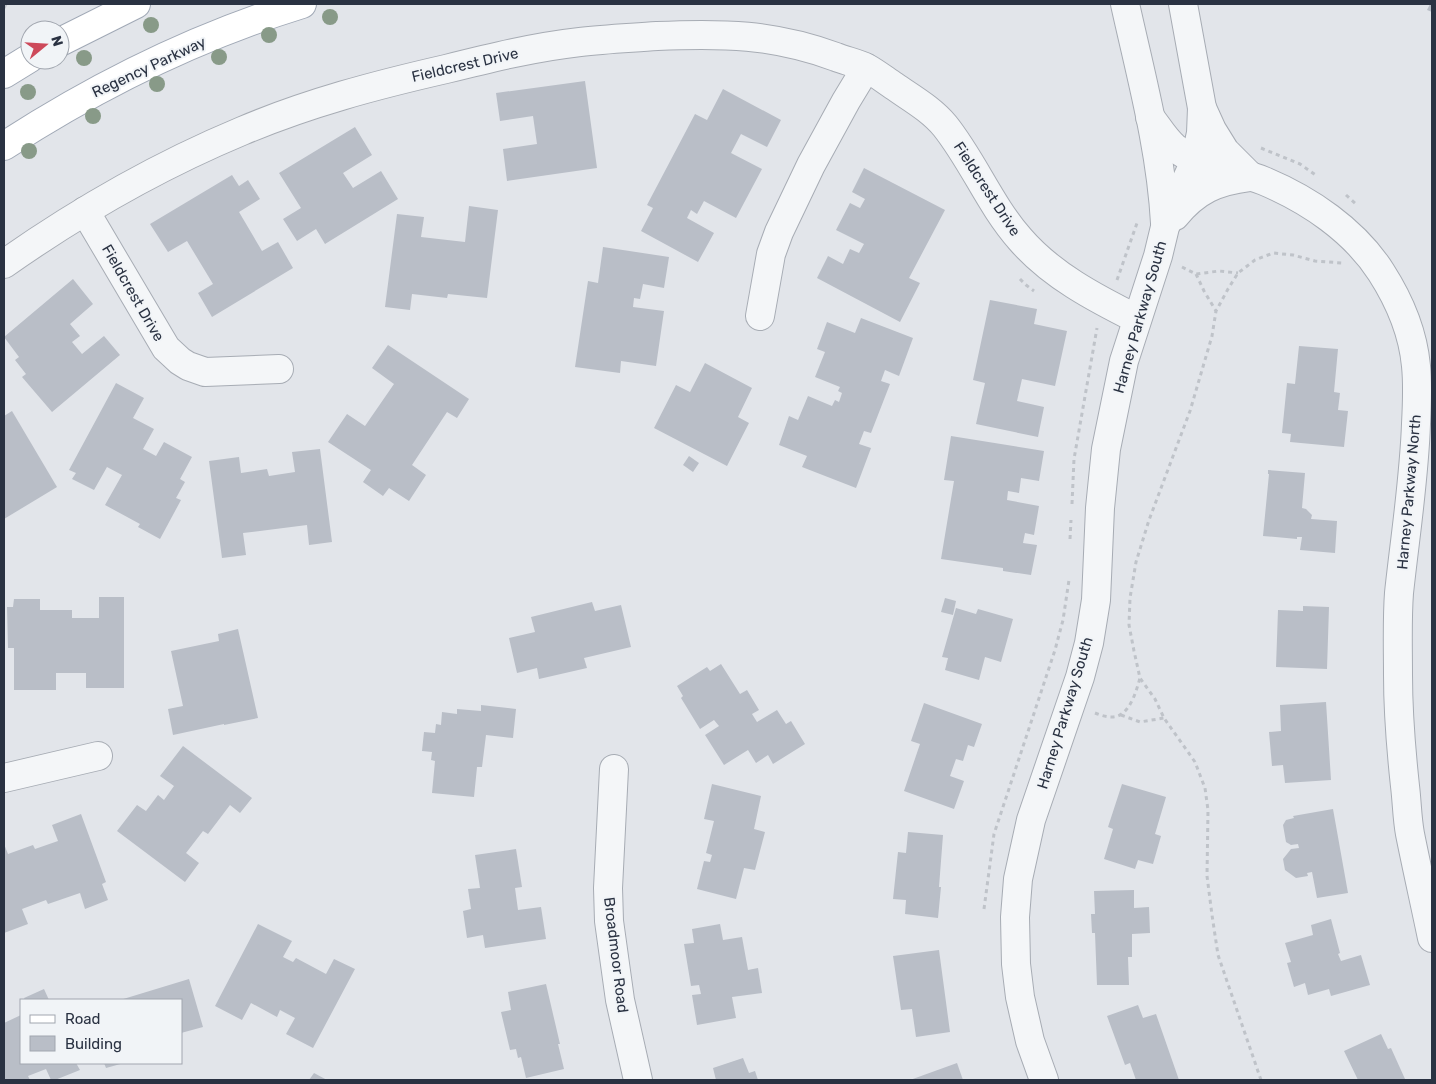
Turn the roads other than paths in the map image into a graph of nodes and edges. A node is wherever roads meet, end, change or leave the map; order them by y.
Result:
1 (136, 4) edge
2 (302, 4) edge
3 (1125, 4) edge
4 (1183, 4) edge
5 (254, 12) edge
6 (70, 37) edge
7 (20, 64) edge
8 (866, 68) junction
9 (4, 74) edge
10 (1202, 108) junction
11 (1150, 116) junction
12 (4, 146) edge
13 (1195, 160) junction
14 (1251, 177) junction
15 (85, 211) junction
16 (1165, 227) junction
17 (4, 264) edge
18 (760, 316) dead end
19 (1137, 319) junction
20 (279, 369) dead end
21 (1421, 504) edge
22 (98, 756) dead end
23 (614, 769) dead end
24 (4, 778) edge
25 (1432, 938) edge
26 (638, 1080) edge
27 (1044, 1080) edge

1 - 6 main road
2 - 5 main road, Regency Parkway
3 - 11 street
4 - 10 street
5 - 12 main road, Regency Parkway
7 - 9 main road
8 - 15 street, Fieldcrest Drive
8 - 18 street
8 - 19 street, Fieldcrest Drive
10 - 13 street
10 - 14 street
11 - 13 street, Harney Parkway North
11 - 16 street
13 - 14 street, Harney Parkway North
13 - 16 street
14 - 16 street
14 - 21 street, Harney Parkway North
15 - 17 street, Fieldcrest Drive
15 - 20 street, Fieldcrest Drive
16 - 19 street, Harney Parkway South
19 - 27 street, Harney Parkway South
21 - 25 street, Harney Parkway North
22 - 24 street
23 - 26 street, Broadmoor Road

